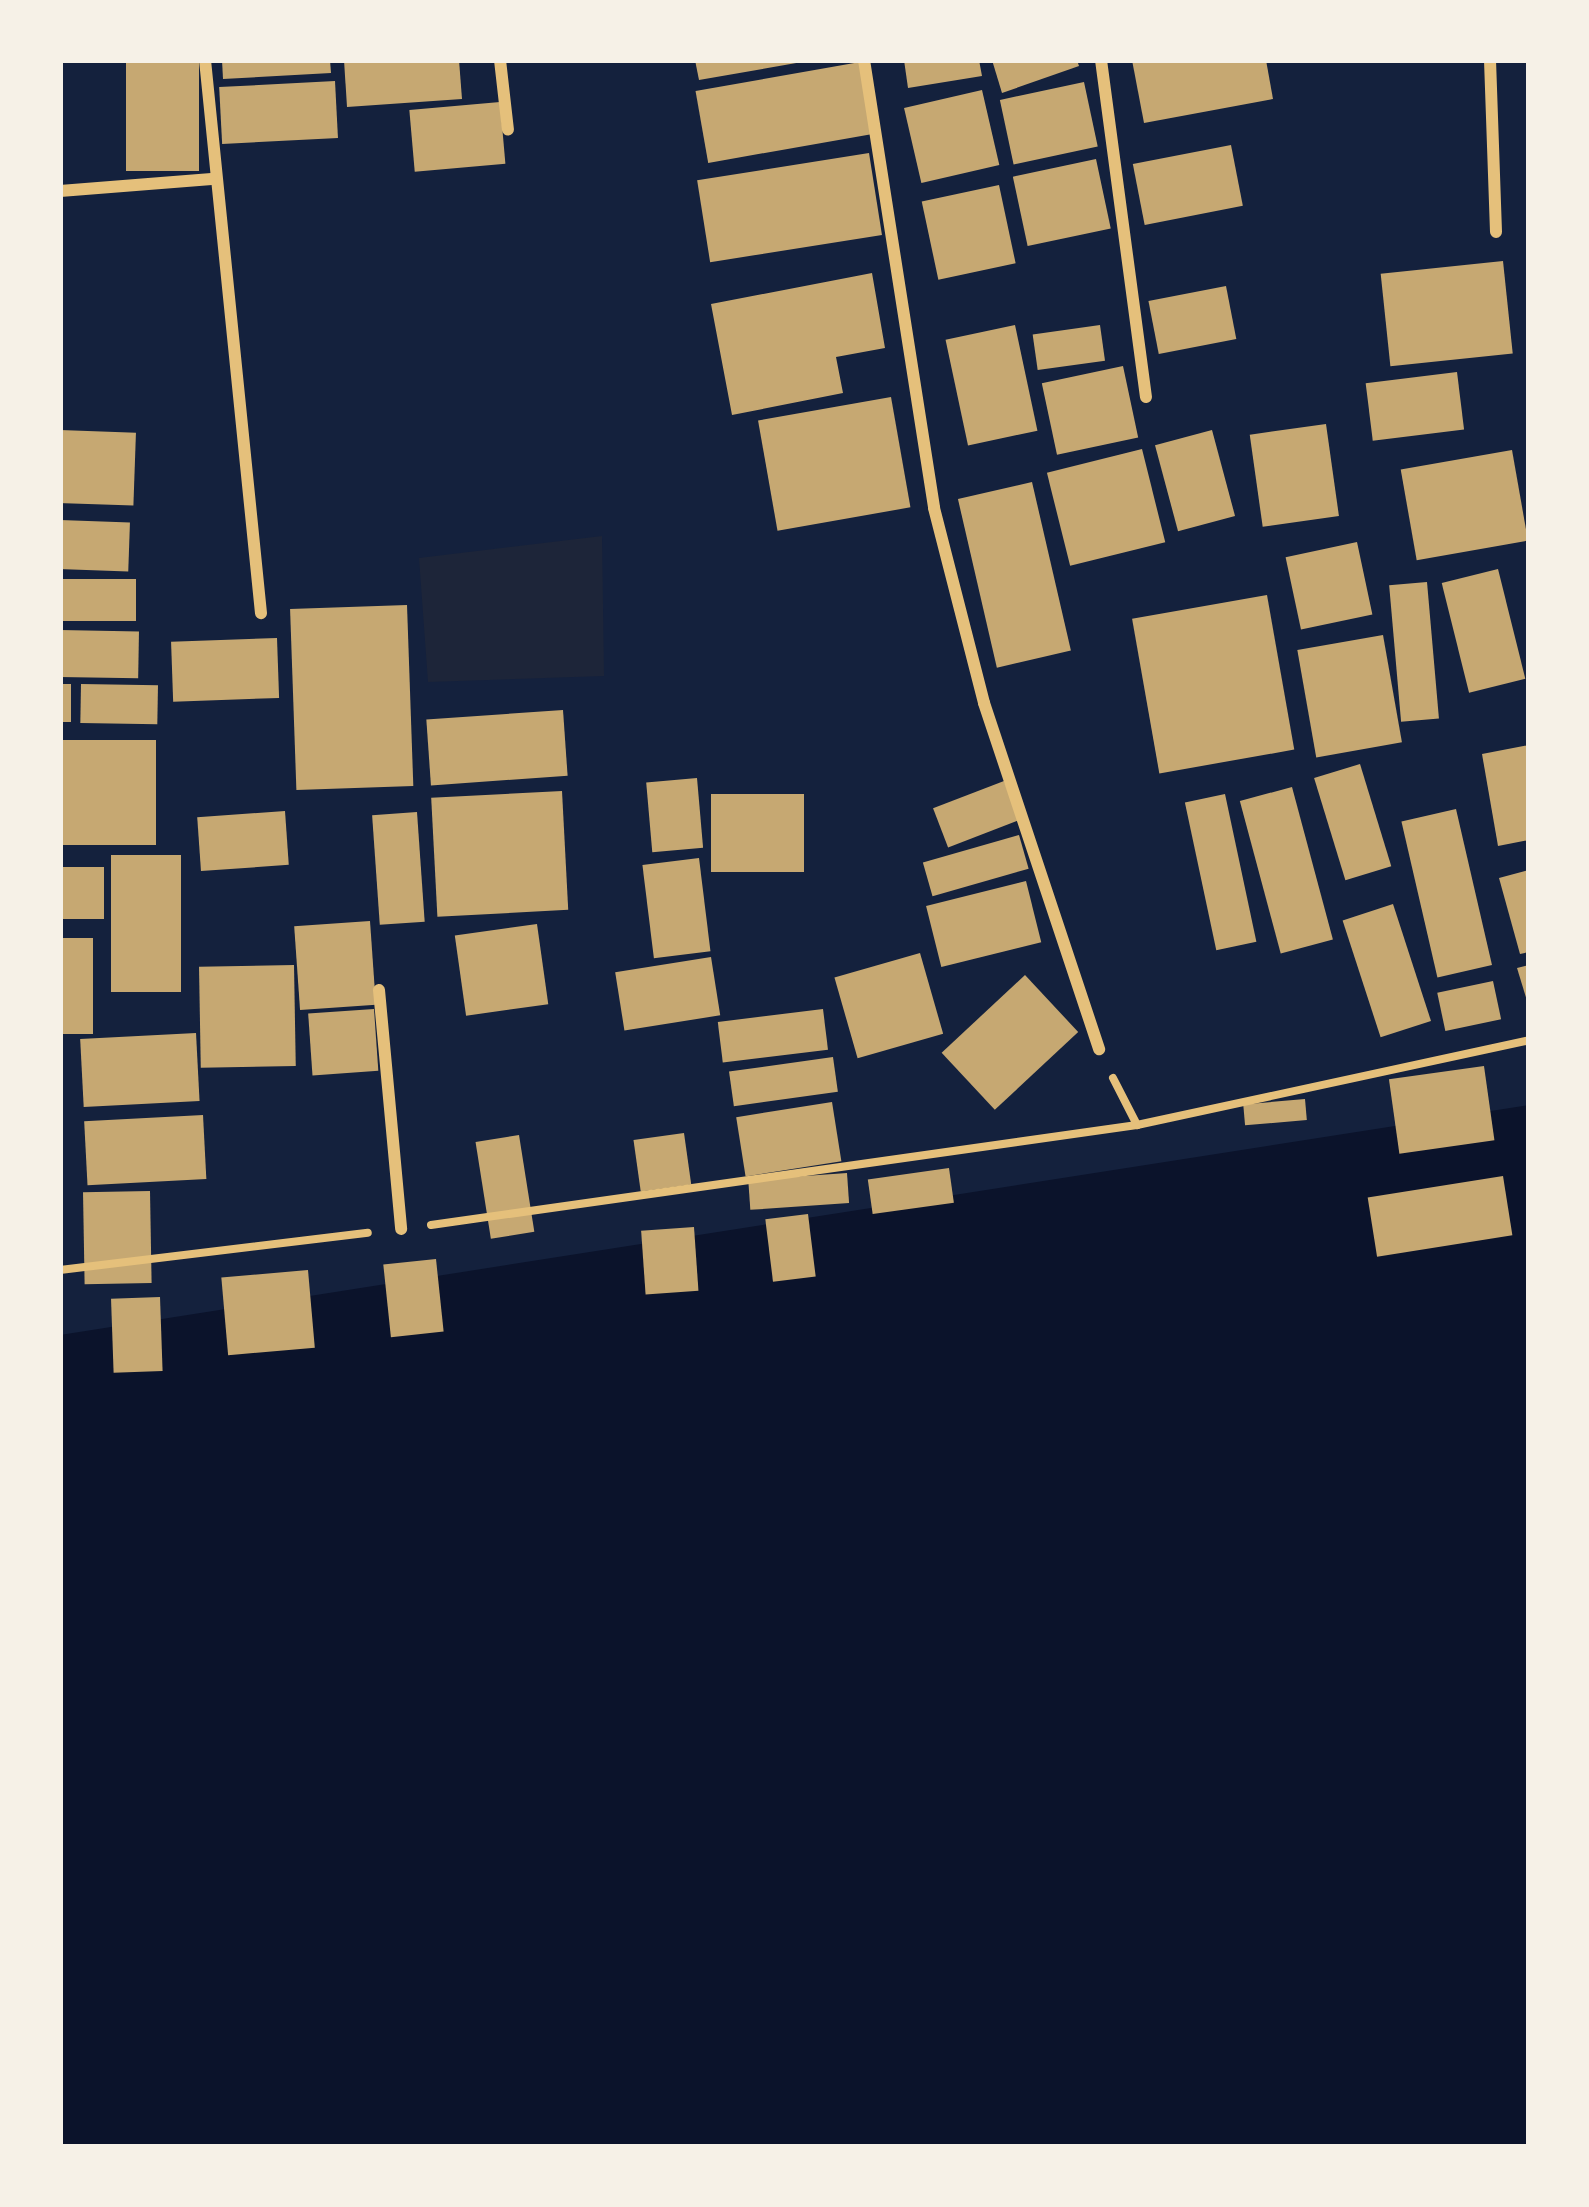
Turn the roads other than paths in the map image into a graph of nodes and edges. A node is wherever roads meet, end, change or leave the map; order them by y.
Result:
1 (205, 60) edge
2 (500, 60) edge
3 (864, 60) edge
4 (1101, 60) edge
5 (1490, 60) edge
6 (508, 130) dead end
7 (212, 179) junction
8 (60, 191) edge
9 (1496, 232) dead end
10 (1146, 397) dead end
11 (261, 613) dead end
12 (379, 991) dead end
13 (1099, 1049) road end
14 (401, 1229) road end

1 - 7 street
2 - 6 street
3 - 13 street
4 - 10 street
5 - 9 street
7 - 8 street
7 - 11 street
12 - 14 street

